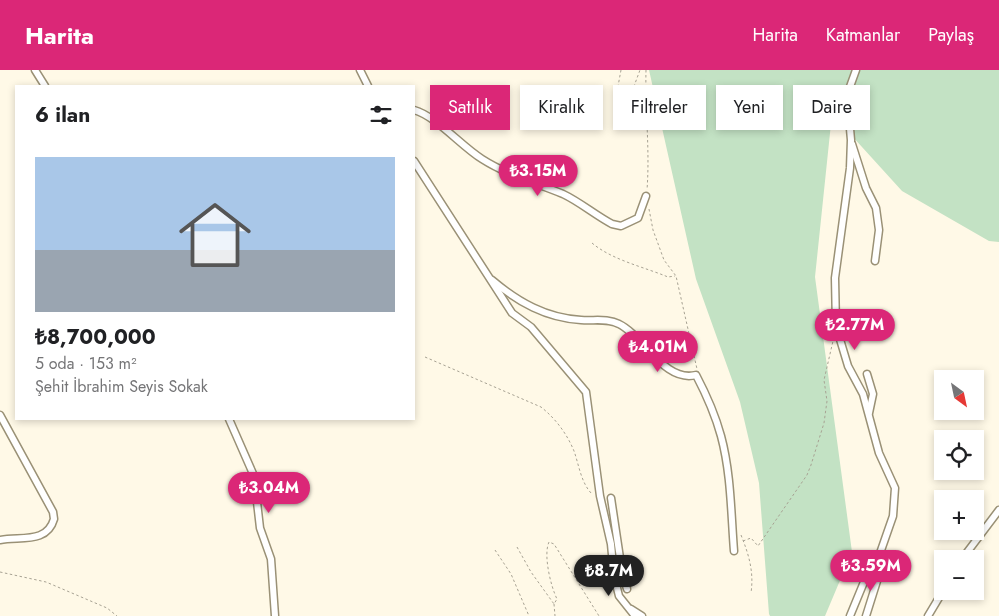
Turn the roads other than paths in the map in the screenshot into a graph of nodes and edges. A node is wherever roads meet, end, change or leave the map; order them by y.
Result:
1 (35, 70) edge
2 (360, 70) edge
3 (856, 70) edge
4 (44, 85) edge
5 (368, 85) edge
6 (415, 111) edge
7 (851, 140) junction
8 (415, 163) edge
9 (646, 196) road end
10 (875, 262) dead end
11 (487, 276) junction
12 (867, 374) dead end
13 (869, 413) junction
14 (0, 415) edge
15 (229, 420) edge
16 (611, 498) dead end
17 (999, 510) edge
18 (0, 540) edge
19 (969, 550) edge
20 (734, 552) dead end
21 (878, 559) junction
22 (614, 565) junction
23 (627, 589) dead end
24 (938, 600) edge
25 (625, 605) junction
26 (275, 616) edge
27 (634, 616) edge
28 (642, 616) edge
29 (850, 616) edge
30 (866, 616) edge
31 (928, 616) edge

1 - 4 street
2 - 5 street
3 - 7 street
6 - 9 street
7 - 10 street
7 - 13 street
8 - 11 street
11 - 20 street
11 - 22 street
12 - 13 street
13 - 21 street
14 - 18 street
15 - 26 street
16 - 22 street
17 - 19 street
21 - 29 street
21 - 30 street
22 - 23 street
22 - 25 street
24 - 31 street
25 - 27 street
25 - 28 street

